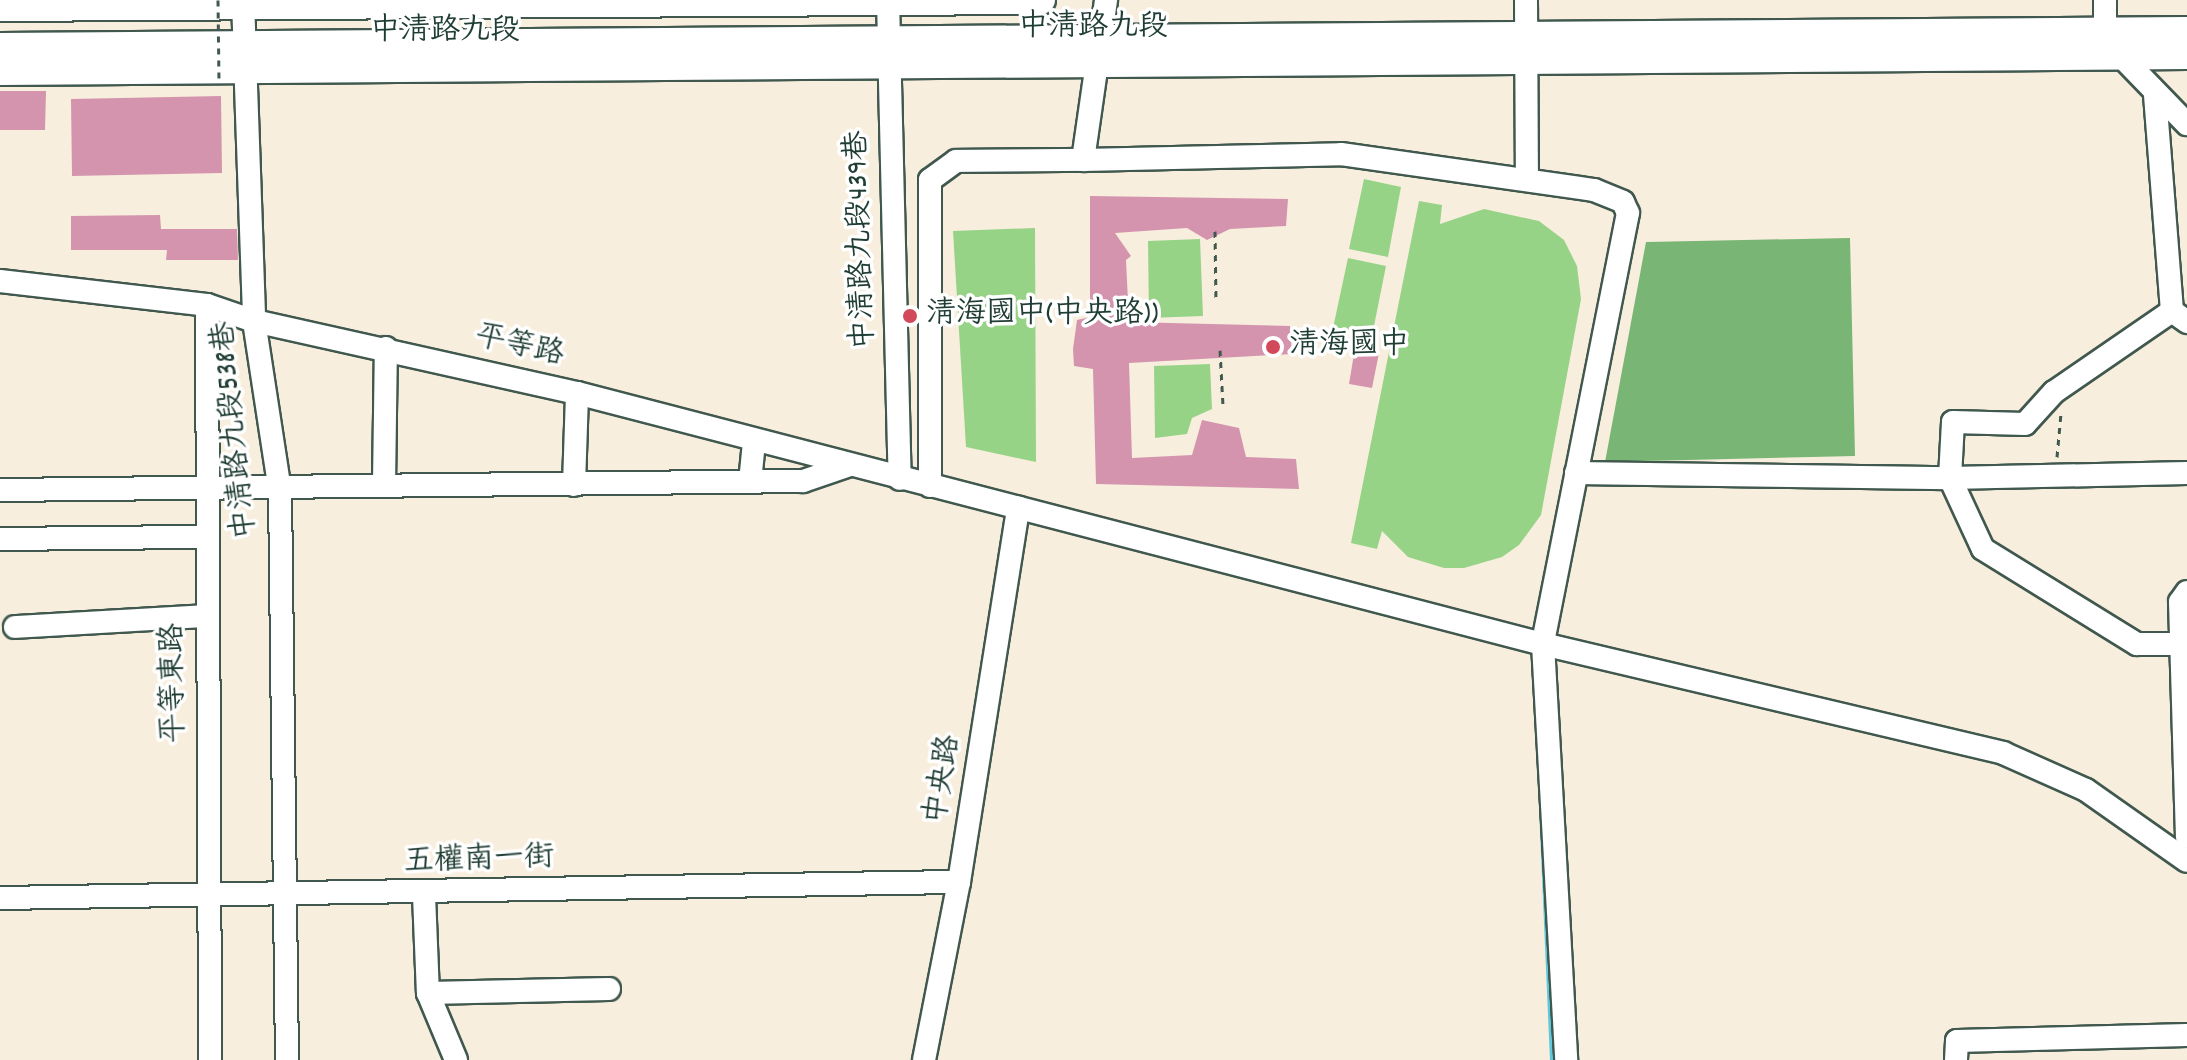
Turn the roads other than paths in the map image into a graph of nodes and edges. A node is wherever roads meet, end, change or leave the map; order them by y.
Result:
1 (888, 0) edge
2 (1041, 0) edge
3 (1106, 0) edge
4 (1526, 0) edge
5 (2105, 0) edge
6 (235, 2) edge
7 (0, 7) edge
8 (2187, 31) edge
9 (2105, 32) junction
10 (0, 47) edge
11 (1526, 48) junction
12 (1098, 51) junction
13 (889, 52) junction
14 (2187, 55) edge
15 (2121, 56) junction
16 (245, 57) junction
17 (0, 71) edge
18 (2155, 95) junction
19 (2187, 124) edge
20 (1083, 160) junction
21 (1527, 180) junction
22 (0, 281) edge
23 (207, 305) junction
24 (2180, 317) edge
25 (254, 321) junction
26 (386, 348) junction
27 (577, 393) junction
28 (754, 442) junction
29 (848, 466) junction
30 (1576, 473) junction
31 (2187, 473) edge
32 (1950, 478) junction
33 (900, 479) junction
34 (750, 482) junction
35 (384, 485) junction
36 (574, 485) junction
37 (930, 486) junction
38 (206, 487) junction
39 (0, 490) edge
40 (280, 490) junction
41 (1018, 508) junction
42 (205, 537) junction
43 (0, 539) edge
44 (2187, 592) edge
45 (206, 616) junction
46 (15, 627) dead end
47 (1543, 644) junction
48 (2181, 644) junction
49 (2187, 837) edge
50 (2187, 861) edge
51 (959, 882) junction
52 (424, 895) junction
53 (208, 896) junction
54 (281, 896) junction
55 (0, 898) edge
56 (609, 989) dead end
57 (428, 993) junction
58 (2187, 1035) edge
59 (210, 1060) edge
60 (287, 1060) edge
61 (456, 1060) edge
62 (924, 1060) edge
63 (1566, 1060) edge
64 (1956, 1060) edge

1 - 2 main road, 中清路九段
1 - 6 main road, 中清路九段
1 - 13 street, 中清路九段439巷
3 - 12 street
4 - 11 street
5 - 9 street
6 - 7 main road, 中清路九段
6 - 16 street, 中清路九段538巷
8 - 9 main road, 中清路九段
9 - 11 main road, 中清路九段
9 - 15 street
10 - 16 main road, 中清路九段
11 - 12 main road, 中清路九段
11 - 15 main road, 中清路九段
11 - 21 street
12 - 13 main road, 中清路九段
12 - 20 street
13 - 16 main road, 中清路九段
13 - 33 street, 中清路九段439巷
14 - 15 main road, 中清路九段
15 - 18 street
16 - 17 main road, 中清路九段
16 - 25 street, 中清路九段538巷
18 - 19 street
18 - 24 street
20 - 21 street
20 - 37 street
21 - 30 street
22 - 23 street, 平等路
23 - 25 street, 平等路
23 - 38 street, 平等東路
24 - 32 street
25 - 26 street, 平等路
25 - 40 street, 中清路九段538巷
26 - 27 street, 平等路
26 - 35 street
27 - 28 street, 平等路
27 - 36 street
28 - 29 street, 平等路
28 - 34 street
29 - 33 street, 平等路
29 - 34 street
30 - 32 street
30 - 47 street
31 - 32 street
32 - 48 street
33 - 37 street, 平等路
34 - 36 street
35 - 36 street
35 - 40 street
37 - 41 street, 平等路
38 - 39 street
38 - 40 street
38 - 42 street, 平等東路
40 - 54 street, 中清路九段538巷
41 - 47 street, 平等路
41 - 51 street, 中央路
42 - 43 street
42 - 45 street, 平等東路
44 - 48 street
45 - 46 street
45 - 53 street, 平等東路
47 - 50 street, 平等路
47 - 63 street
48 - 49 street
51 - 52 street, 五權南一街
51 - 62 street, 中央路
52 - 54 street, 五權南一街
52 - 57 street
53 - 54 street, 五權南一街
53 - 55 street, 五權南一街
53 - 59 street, 平等東路
54 - 60 street, 中清路九段538巷
56 - 57 street
57 - 61 street
58 - 64 street

